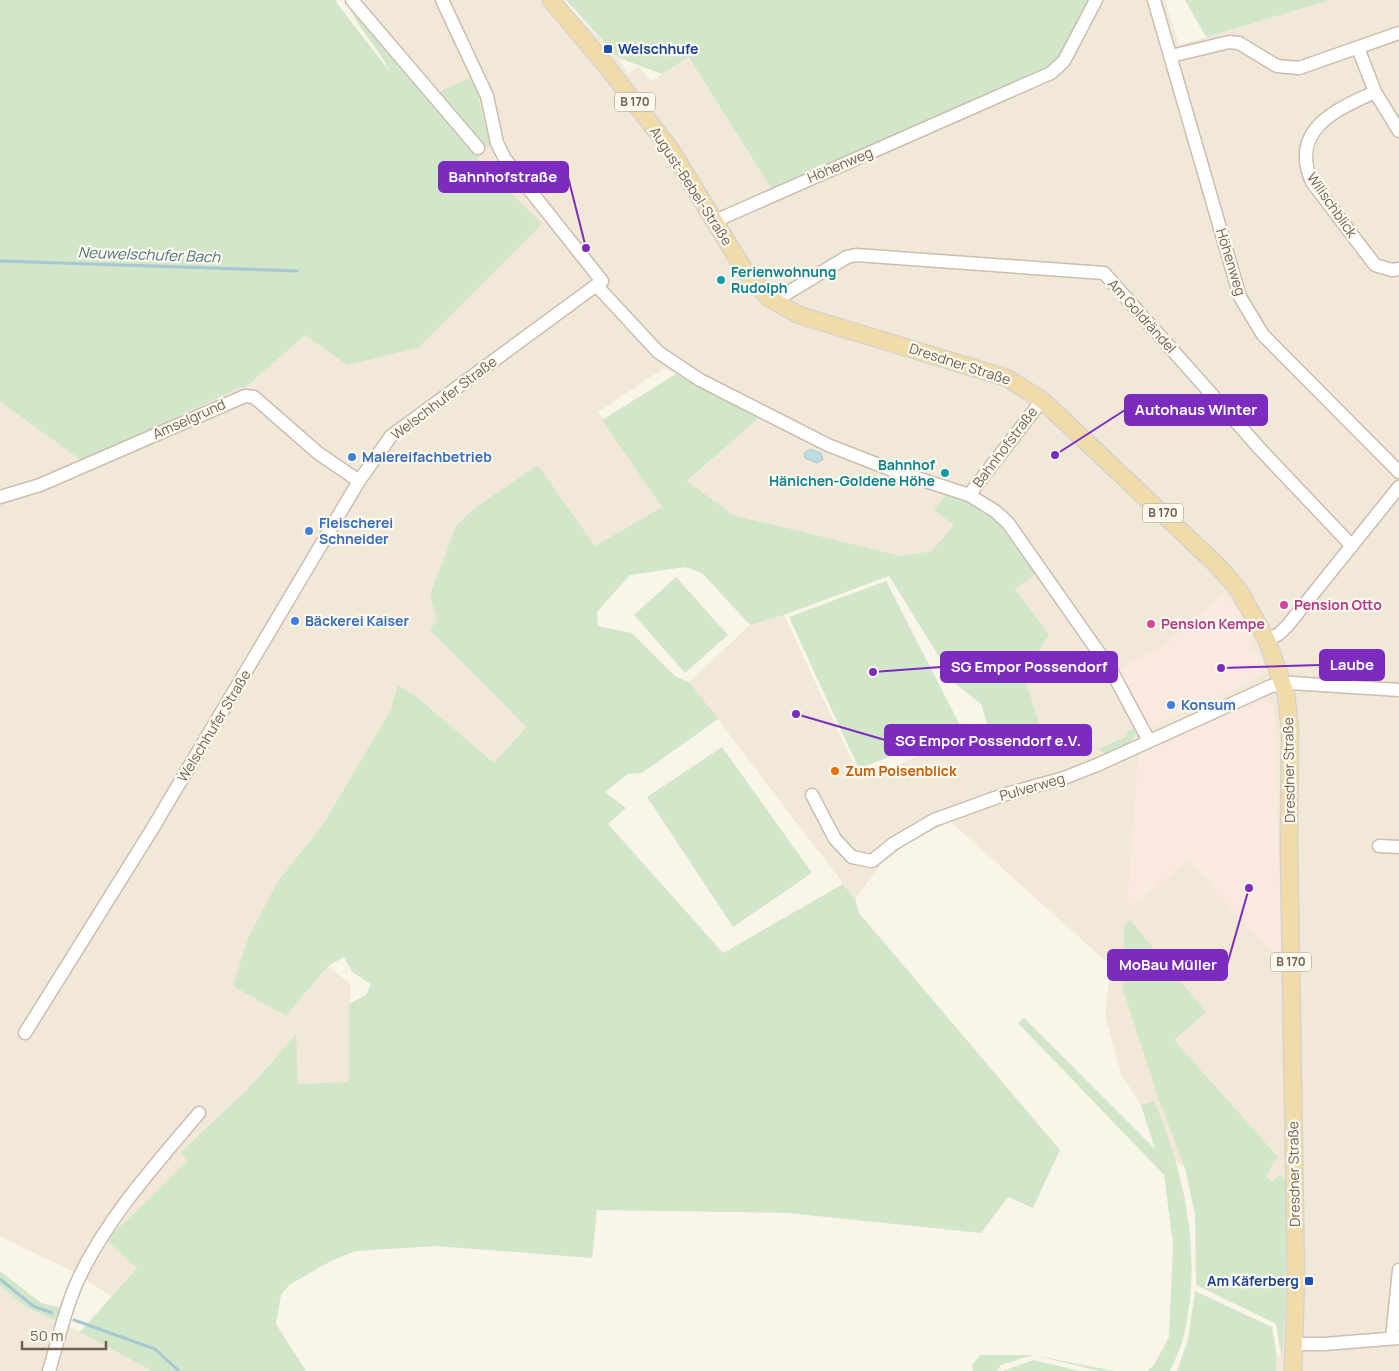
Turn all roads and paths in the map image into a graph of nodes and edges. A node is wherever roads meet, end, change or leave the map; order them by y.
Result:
1 (352, 0) edge
2 (442, 0) edge
3 (551, 0) edge
4 (1096, 0) edge
5 (1154, 0) edge
6 (1399, 33) edge
7 (1358, 48) junction
8 (1172, 56) junction
9 (1375, 92) junction
10 (1399, 131) edge
11 (478, 148) dead end
12 (714, 221) junction
13 (1399, 270) edge
14 (597, 286) junction
15 (774, 301) junction
16 (1042, 400) junction
17 (1399, 472) edge
18 (359, 482) junction
19 (1399, 487) edge
20 (969, 495) junction
21 (0, 497) edge
22 (1352, 546) junction
23 (1267, 640) junction
24 (1283, 684) junction
25 (1399, 690) edge
26 (1149, 742) junction
27 (812, 795) dead end
28 (1380, 846) dead end
29 (1399, 847) edge
30 (25, 1033) dead end
31 (199, 1113) dead end
32 (1399, 1270) edge
33 (1395, 1338) edge
34 (1295, 1344) junction
35 (49, 1371) edge
36 (1293, 1371) edge

1 - 11 street
2 - 14 street
3 - 12 main road, August-Bebel-Straße / B 170
4 - 12 street, Höhenweg
5 - 8 street, Höhenweg
6 - 7 street
7 - 8 street
7 - 9 street
8 - 17 street, Höhenweg
9 - 10 street
9 - 13 street, Wilischblick
12 - 15 main road, August-Bebel-Straße / B 170
14 - 18 street, Welschhufer Straße
14 - 20 street
15 - 16 main road, Dresdner Straße / B 170
15 - 22 street, Am Goldrändel
16 - 20 street, Bahnhofstraße
16 - 23 main road, Dresdner Straße / B 170
18 - 21 street, Amselgrund
18 - 30 street, Welschhufer Straße
19 - 22 street
20 - 26 street
22 - 23 street
23 - 24 main road, Dresdner Straße / B 170
24 - 25 street, Pulverweg
24 - 26 street, Pulverweg
24 - 34 main road, Dresdner Straße / B 170
26 - 27 street, Pulverweg
28 - 29 street
31 - 35 street
32 - 33 street
33 - 34 street
34 - 36 main road, Dresdner Straße / B 170

